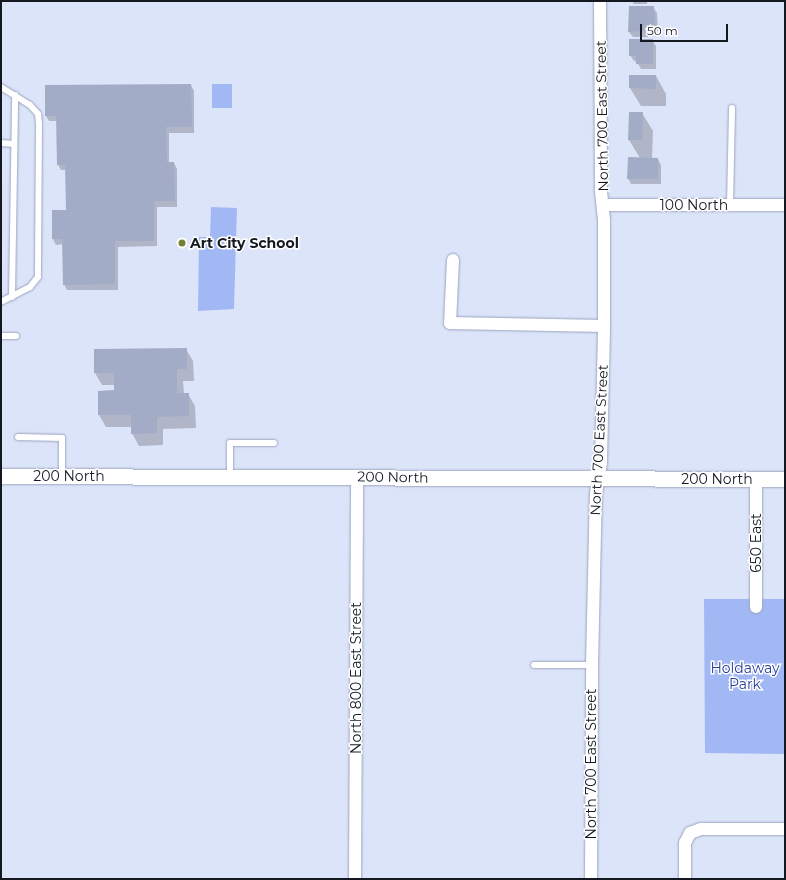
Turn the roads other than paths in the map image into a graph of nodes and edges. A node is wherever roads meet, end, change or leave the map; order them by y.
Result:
1 (600, 1) edge
2 (1, 87) edge
3 (15, 95) junction
4 (732, 108) dead end
5 (1, 143) edge
6 (14, 144) junction
7 (603, 205) junction
8 (730, 205) junction
9 (785, 205) edge
10 (453, 260) dead end
11 (12, 297) junction
12 (1, 302) edge
13 (604, 326) junction
14 (1, 336) edge
15 (16, 336) dead end
16 (18, 437) dead end
17 (274, 442) dead end
18 (1, 476) edge
19 (62, 476) junction
20 (230, 476) junction
21 (357, 477) junction
22 (756, 478) junction
23 (599, 479) junction
24 (785, 479) edge
25 (756, 607) dead end
26 (592, 664) junction
27 (534, 665) dead end
28 (785, 829) edge
29 (355, 879) edge
30 (591, 879) edge
31 (685, 879) edge

1 - 7 street, North 700 East Street
2 - 3 lane
3 - 6 lane
3 - 11 lane
4 - 8 lane
5 - 6 lane
6 - 11 lane
7 - 8 street, 100 North
7 - 13 street, North 700 East Street
8 - 9 street, 100 North
10 - 13 street
11 - 12 lane
13 - 23 street, North 700 East Street
14 - 15 lane
16 - 19 lane
17 - 20 lane
18 - 19 street, 200 North
19 - 20 street, 200 North
20 - 21 street, 200 North
21 - 23 street, 200 North
21 - 29 street, North 800 East Street
22 - 23 street, 200 North
22 - 24 street, 200 North
22 - 25 street, 650 East
23 - 26 street, North 700 East Street
26 - 27 lane
26 - 30 street, North 700 East Street
28 - 31 street

